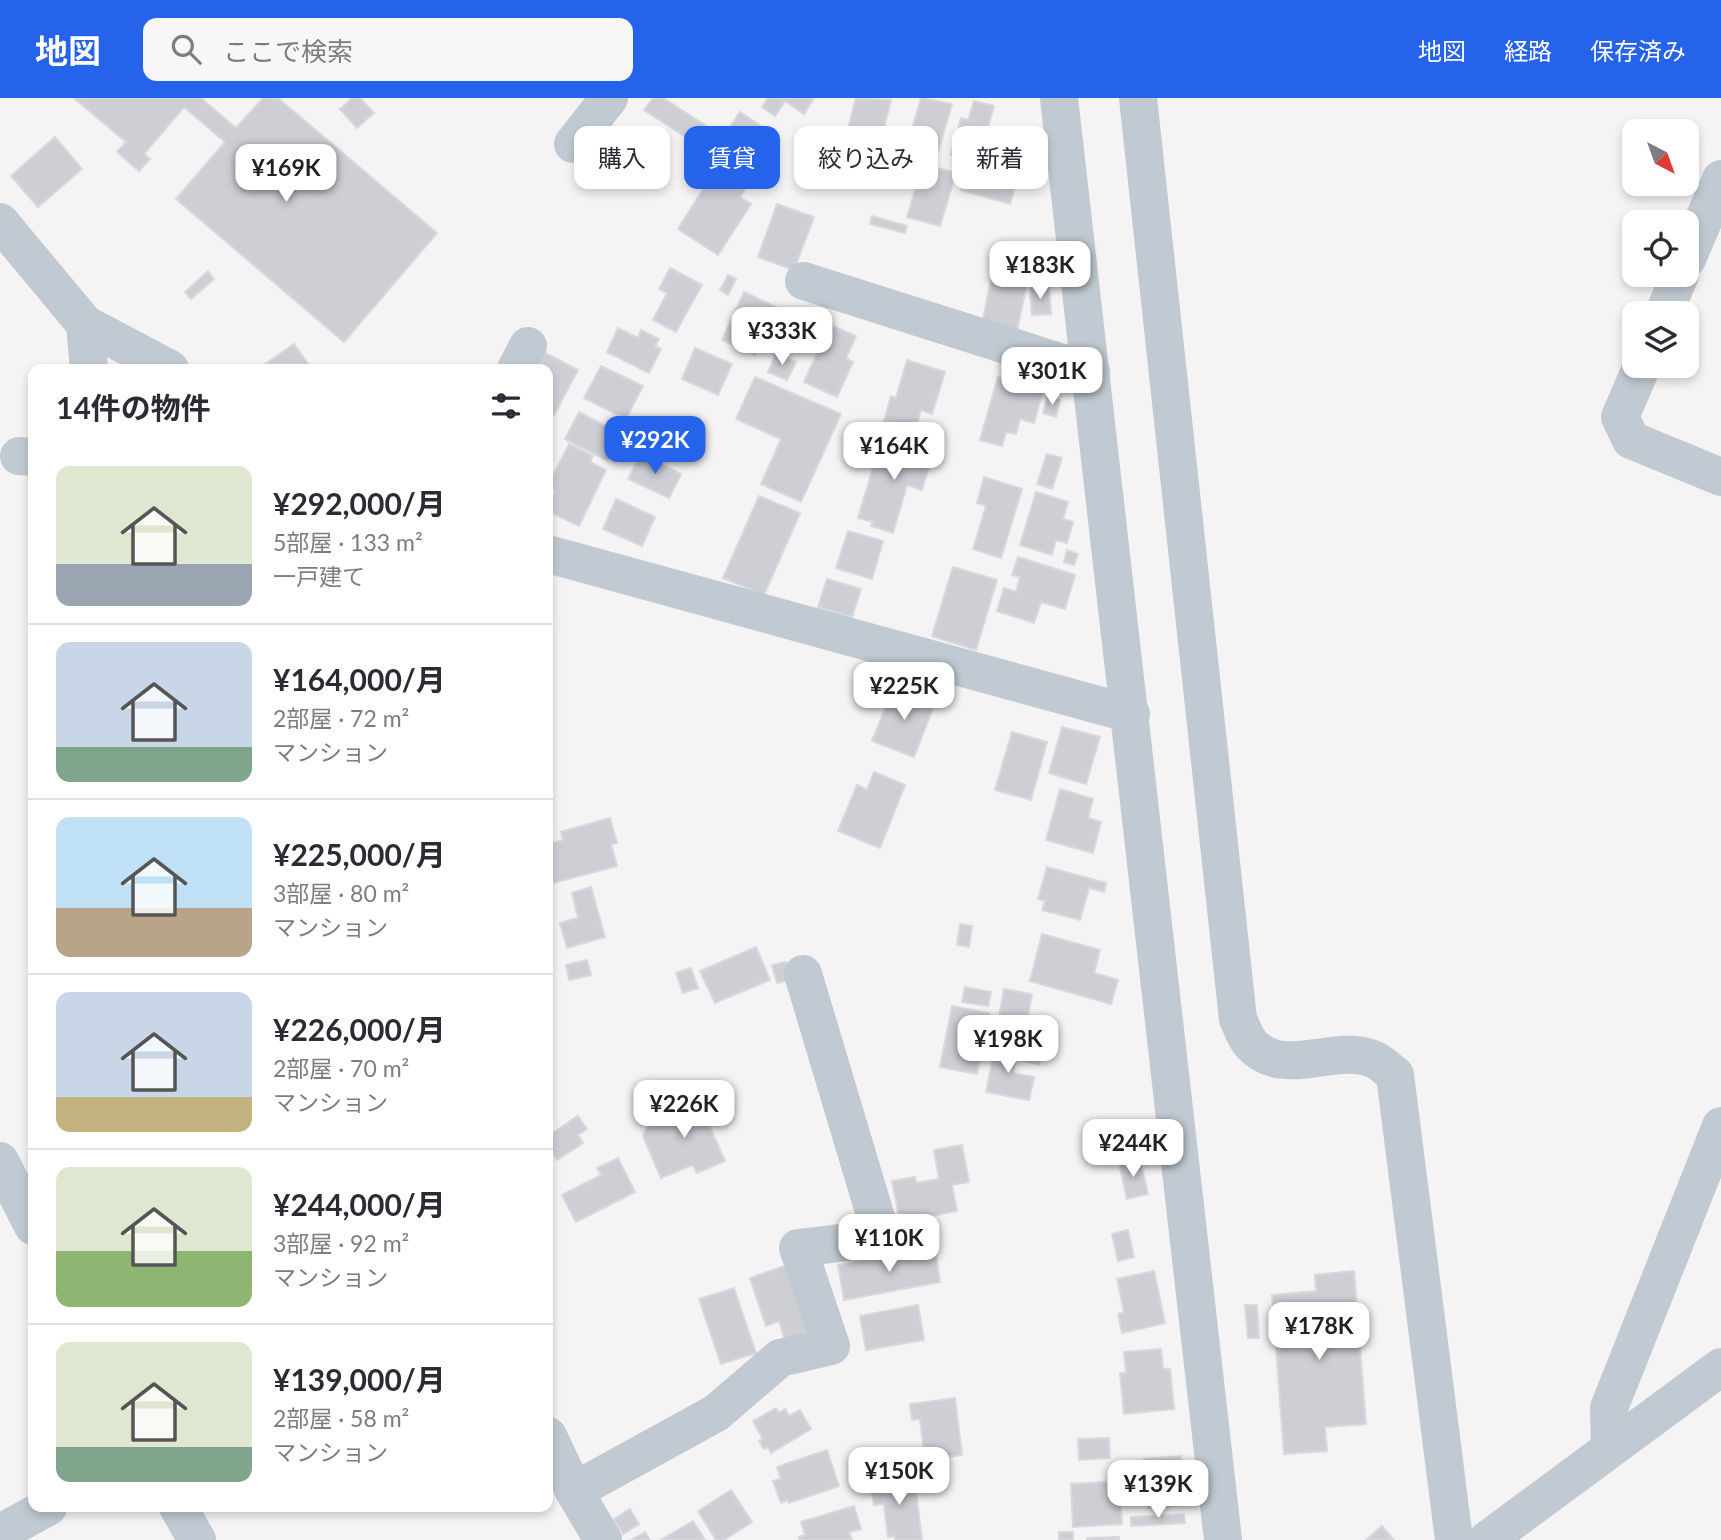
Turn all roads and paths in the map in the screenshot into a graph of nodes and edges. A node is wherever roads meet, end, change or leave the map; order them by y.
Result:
1 (609, 98) edge
2 (1059, 98) edge
3 (1138, 98) edge
4 (573, 144) dead end
5 (1721, 178) edge
6 (0, 222) edge
7 (1699, 230) edge
8 (804, 281) dead end
9 (85, 324) junction
10 (89, 364) edge
11 (161, 364) edge
12 (1091, 372) junction
13 (1637, 378) edge
14 (1721, 477) edge
15 (553, 555) edge
16 (1131, 714) junction
17 (803, 974) dead end
18 (1721, 1126) edge
19 (0, 1161) edge
20 (28, 1216) edge
21 (1721, 1367) edge
22 (553, 1447) edge
23 (1610, 1449) junction
24 (573, 1491) junction
25 (39, 1512) edge
26 (181, 1512) edge
27 (0, 1533) edge
28 (197, 1540) edge
29 (603, 1540) edge
30 (1223, 1540) edge
31 (1454, 1540) edge
32 (1487, 1540) edge

1 - 4 street
2 - 12 street
3 - 31 street
5 - 7 street
6 - 9 street
8 - 12 street
9 - 10 street
9 - 11 street
12 - 16 street
13 - 14 street
15 - 16 street
16 - 30 street
17 - 24 street
18 - 23 street
19 - 20 street
21 - 23 street
22 - 24 street
23 - 32 street
24 - 29 street
25 - 27 street
26 - 28 street

